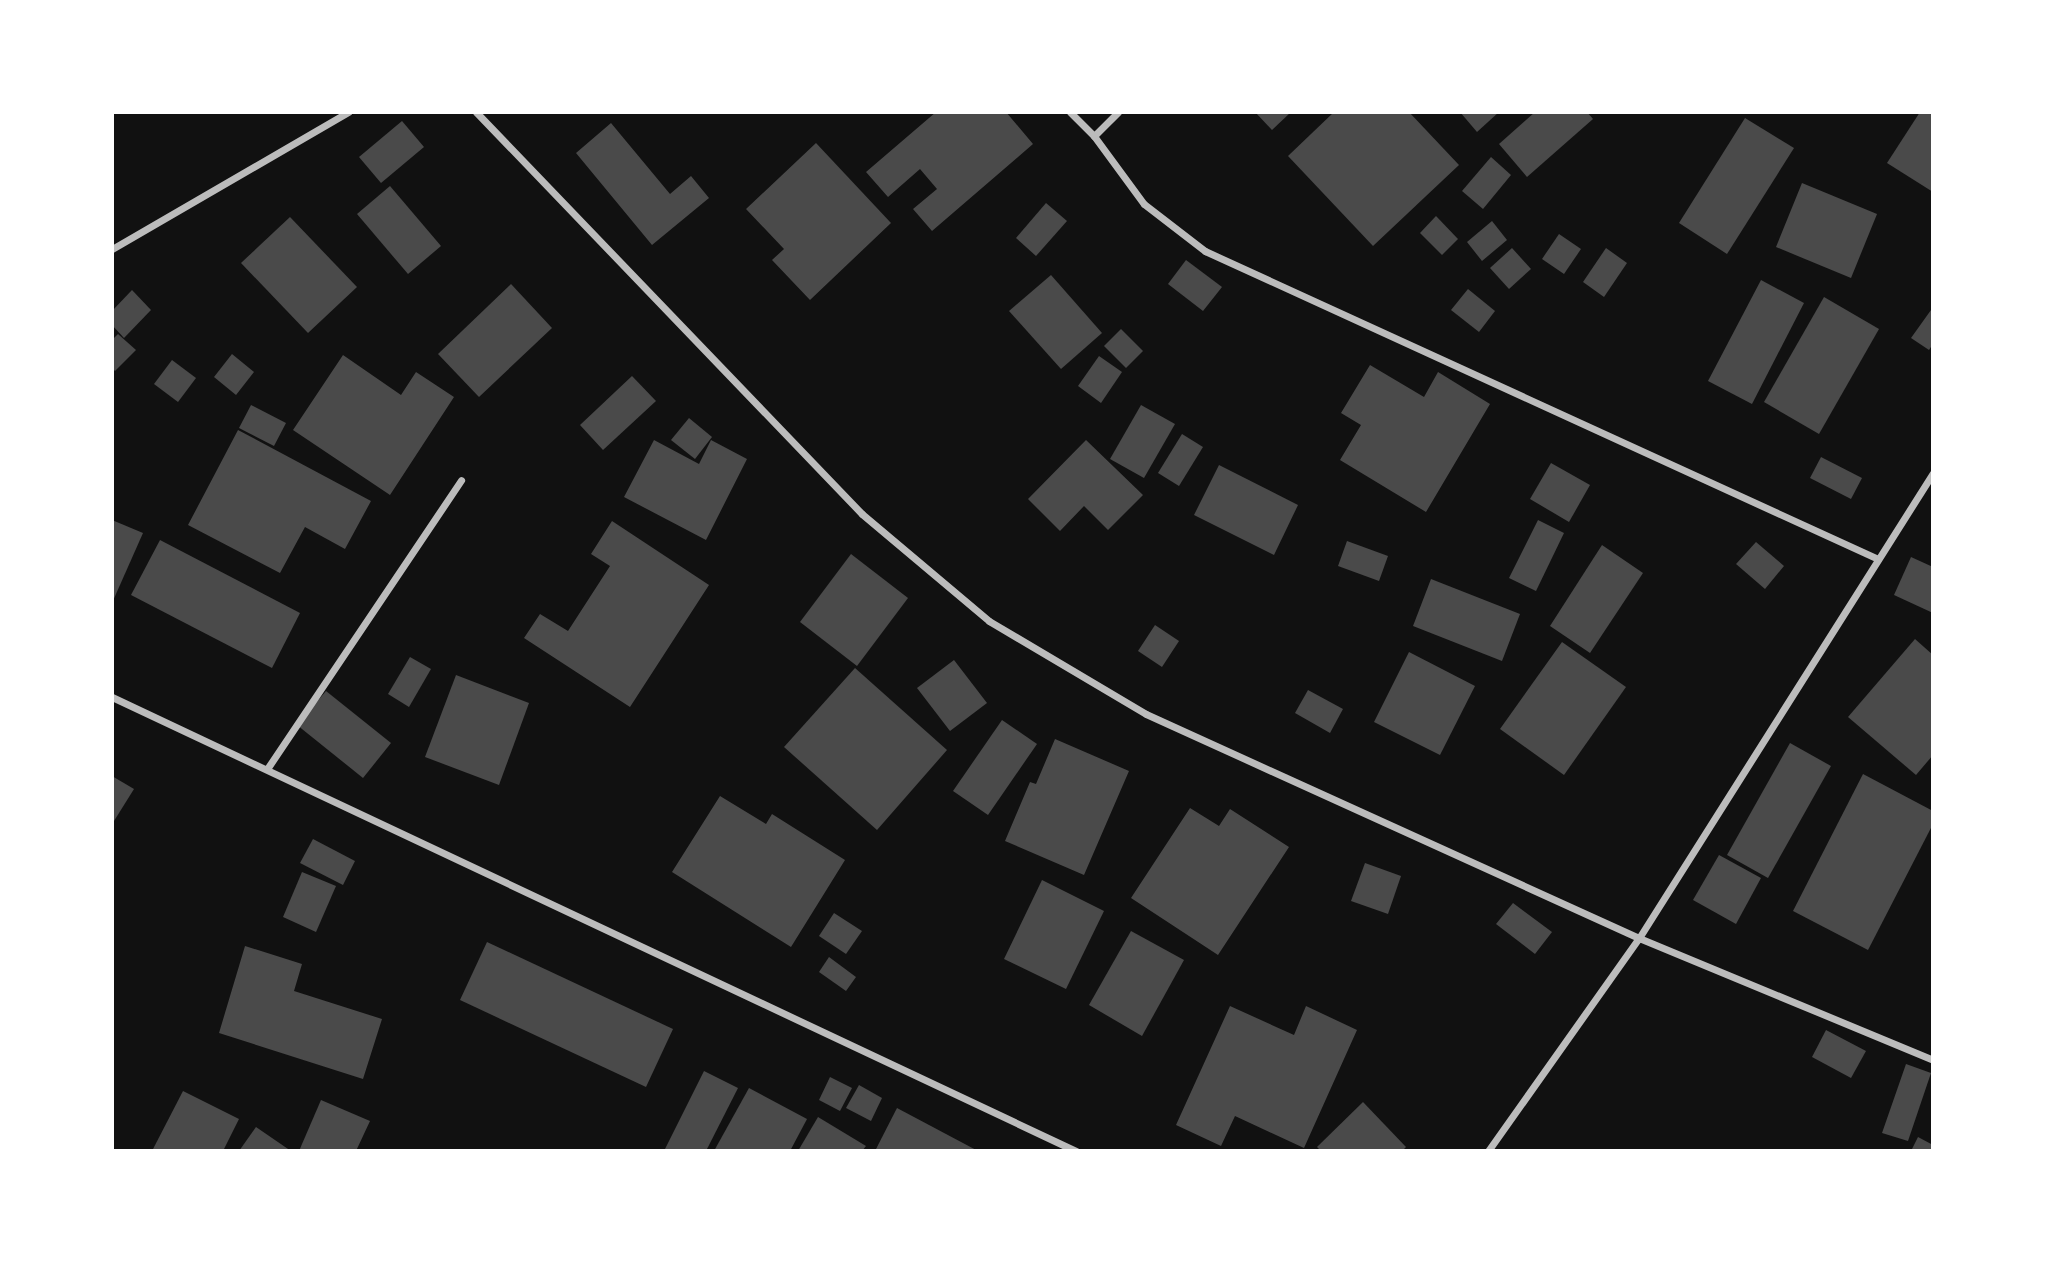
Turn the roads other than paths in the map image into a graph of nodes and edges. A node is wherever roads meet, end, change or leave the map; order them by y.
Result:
1 (348, 112) edge
2 (477, 112) edge
3 (1070, 112) edge
4 (1118, 112) edge
5 (1094, 136) junction
6 (112, 249) edge
7 (1933, 473) edge
8 (461, 480) dead end
9 (1878, 559) junction
10 (112, 697) edge
11 (267, 769) junction
12 (1639, 938) junction
13 (1933, 1060) edge
14 (1076, 1151) edge
15 (1488, 1151) edge

1 - 6 street
2 - 12 street
3 - 5 street
4 - 5 street
5 - 9 street
7 - 9 street
8 - 11 street
9 - 12 street
10 - 11 street
11 - 14 street
12 - 13 street
12 - 15 street

